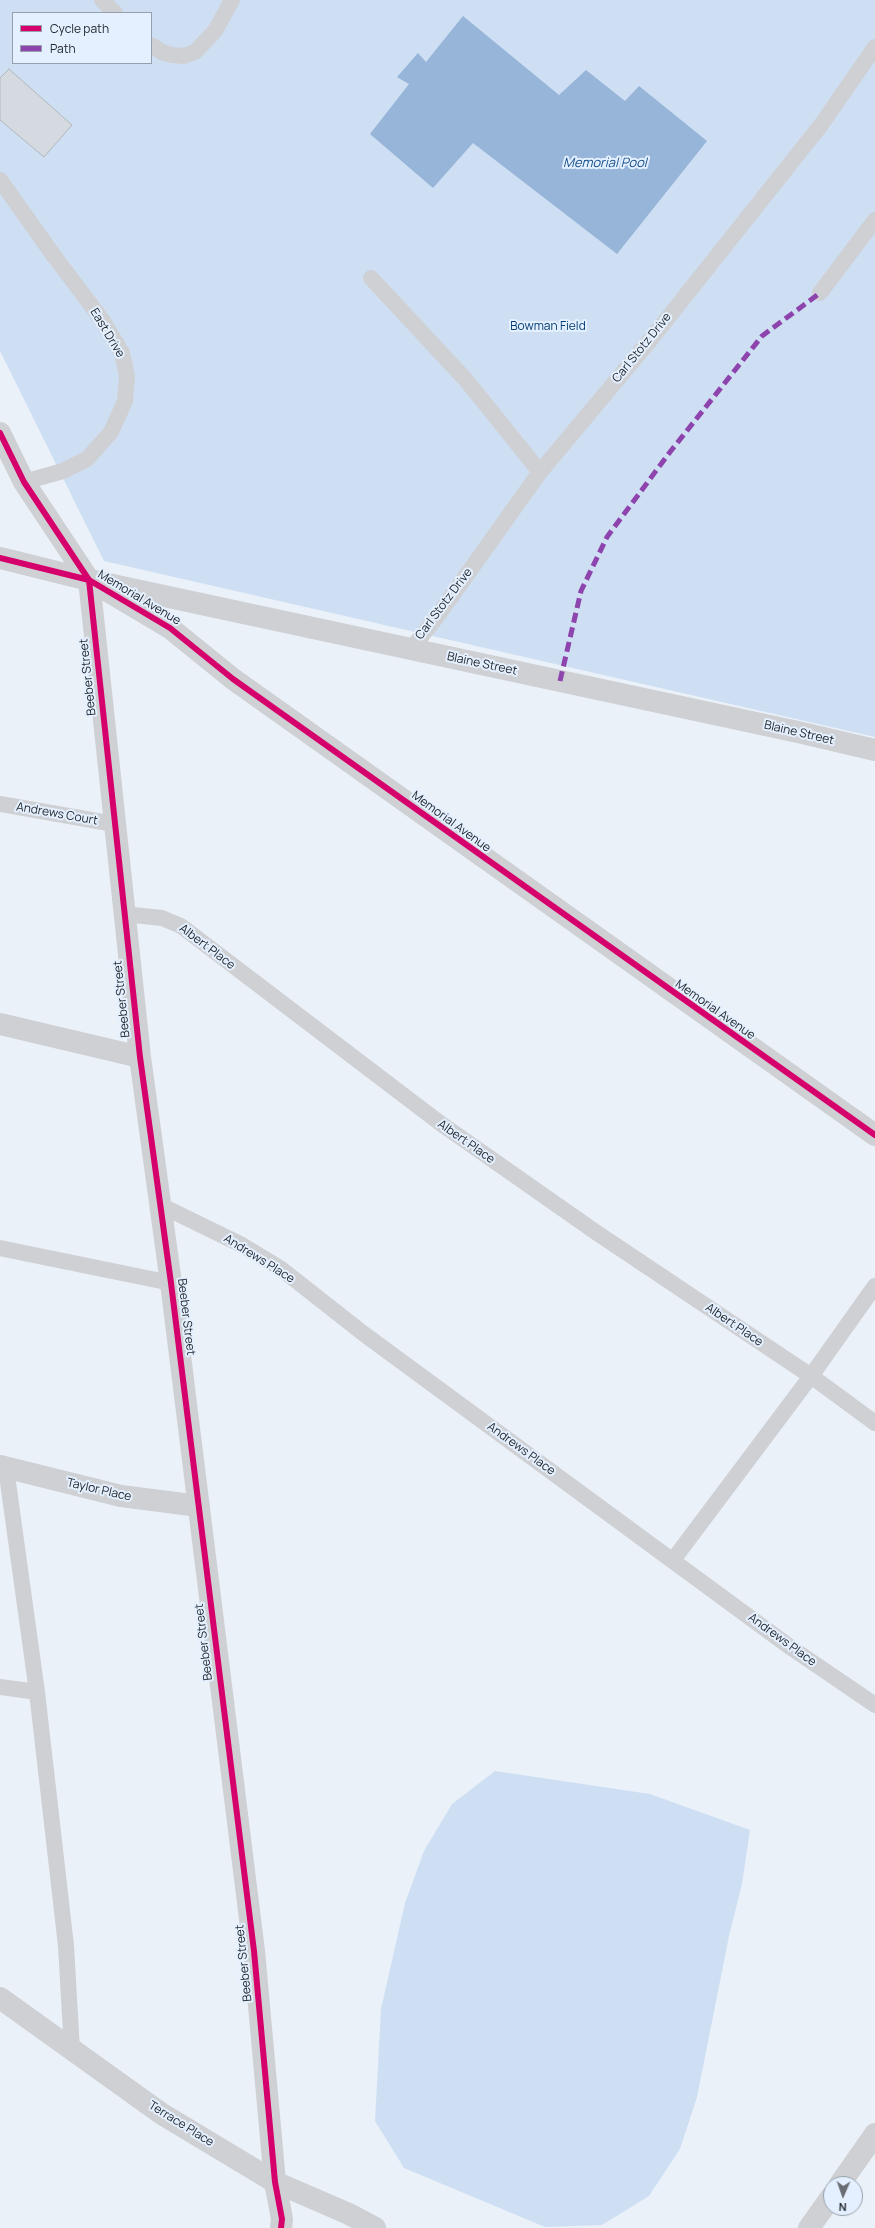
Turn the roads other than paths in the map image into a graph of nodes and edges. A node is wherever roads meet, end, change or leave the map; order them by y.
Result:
1 (102, 0) edge
2 (232, 0) edge
3 (114, 12) edge
4 (152, 46) edge
5 (875, 47) edge
6 (0, 180) edge
7 (875, 220) edge
8 (371, 278) dead end
9 (820, 293) dead end
10 (0, 434) edge
11 (540, 472) junction
12 (24, 482) junction
13 (0, 558) edge
14 (89, 580) junction
15 (411, 649) junction
16 (875, 750) edge
17 (0, 804) edge
18 (114, 824) junction
19 (124, 914) junction
20 (0, 1024) edge
21 (140, 1057) junction
22 (875, 1136) edge
23 (160, 1205) junction
24 (0, 1248) edge
25 (171, 1283) junction
26 (875, 1286) edge
27 (811, 1376) junction
28 (875, 1423) edge
29 (3, 1467) edge
30 (199, 1506) junction
31 (673, 1560) junction
32 (0, 1686) edge
33 (37, 1692) junction
34 (875, 1705) edge
35 (0, 1998) edge
36 (72, 2050) junction
37 (875, 2134) edge
38 (846, 2176) edge
39 (275, 2182) junction
40 (823, 2208) edge
41 (281, 2228) edge
42 (374, 2228) edge
43 (809, 2228) edge

1 - 3 lane
2 - 4 lane
5 - 11 lane, Carl Stotz Drive
6 - 12 lane, East Drive
7 - 9 lane
8 - 11 lane
10 - 12 street, Beeber Street
11 - 15 lane, Carl Stotz Drive
12 - 14 street, Beeber Street
13 - 14 street, Memorial Avenue
14 - 15 street, Blaine Street
14 - 18 street, Beeber Street
14 - 22 street, Memorial Avenue
15 - 16 street, Blaine Street
17 - 18 lane, Andrews Court
18 - 19 street, Beeber Street
19 - 21 street, Beeber Street
19 - 27 lane, Albert Place
20 - 21 street
21 - 23 street, Beeber Street
23 - 25 street, Beeber Street
23 - 31 lane, Andrews Place
24 - 25 lane
25 - 30 street, Beeber Street
26 - 27 lane
27 - 28 lane, Albert Place
27 - 31 lane
29 - 30 street, Taylor Place
29 - 33 lane
30 - 39 street, Beeber Street
31 - 34 lane, Andrews Place
32 - 33 lane
33 - 36 lane
35 - 36 street, Terrace Place
36 - 39 street, Terrace Place
37 - 38 street
39 - 41 street, Beeber Street
39 - 42 street, Terrace Place
40 - 43 street

